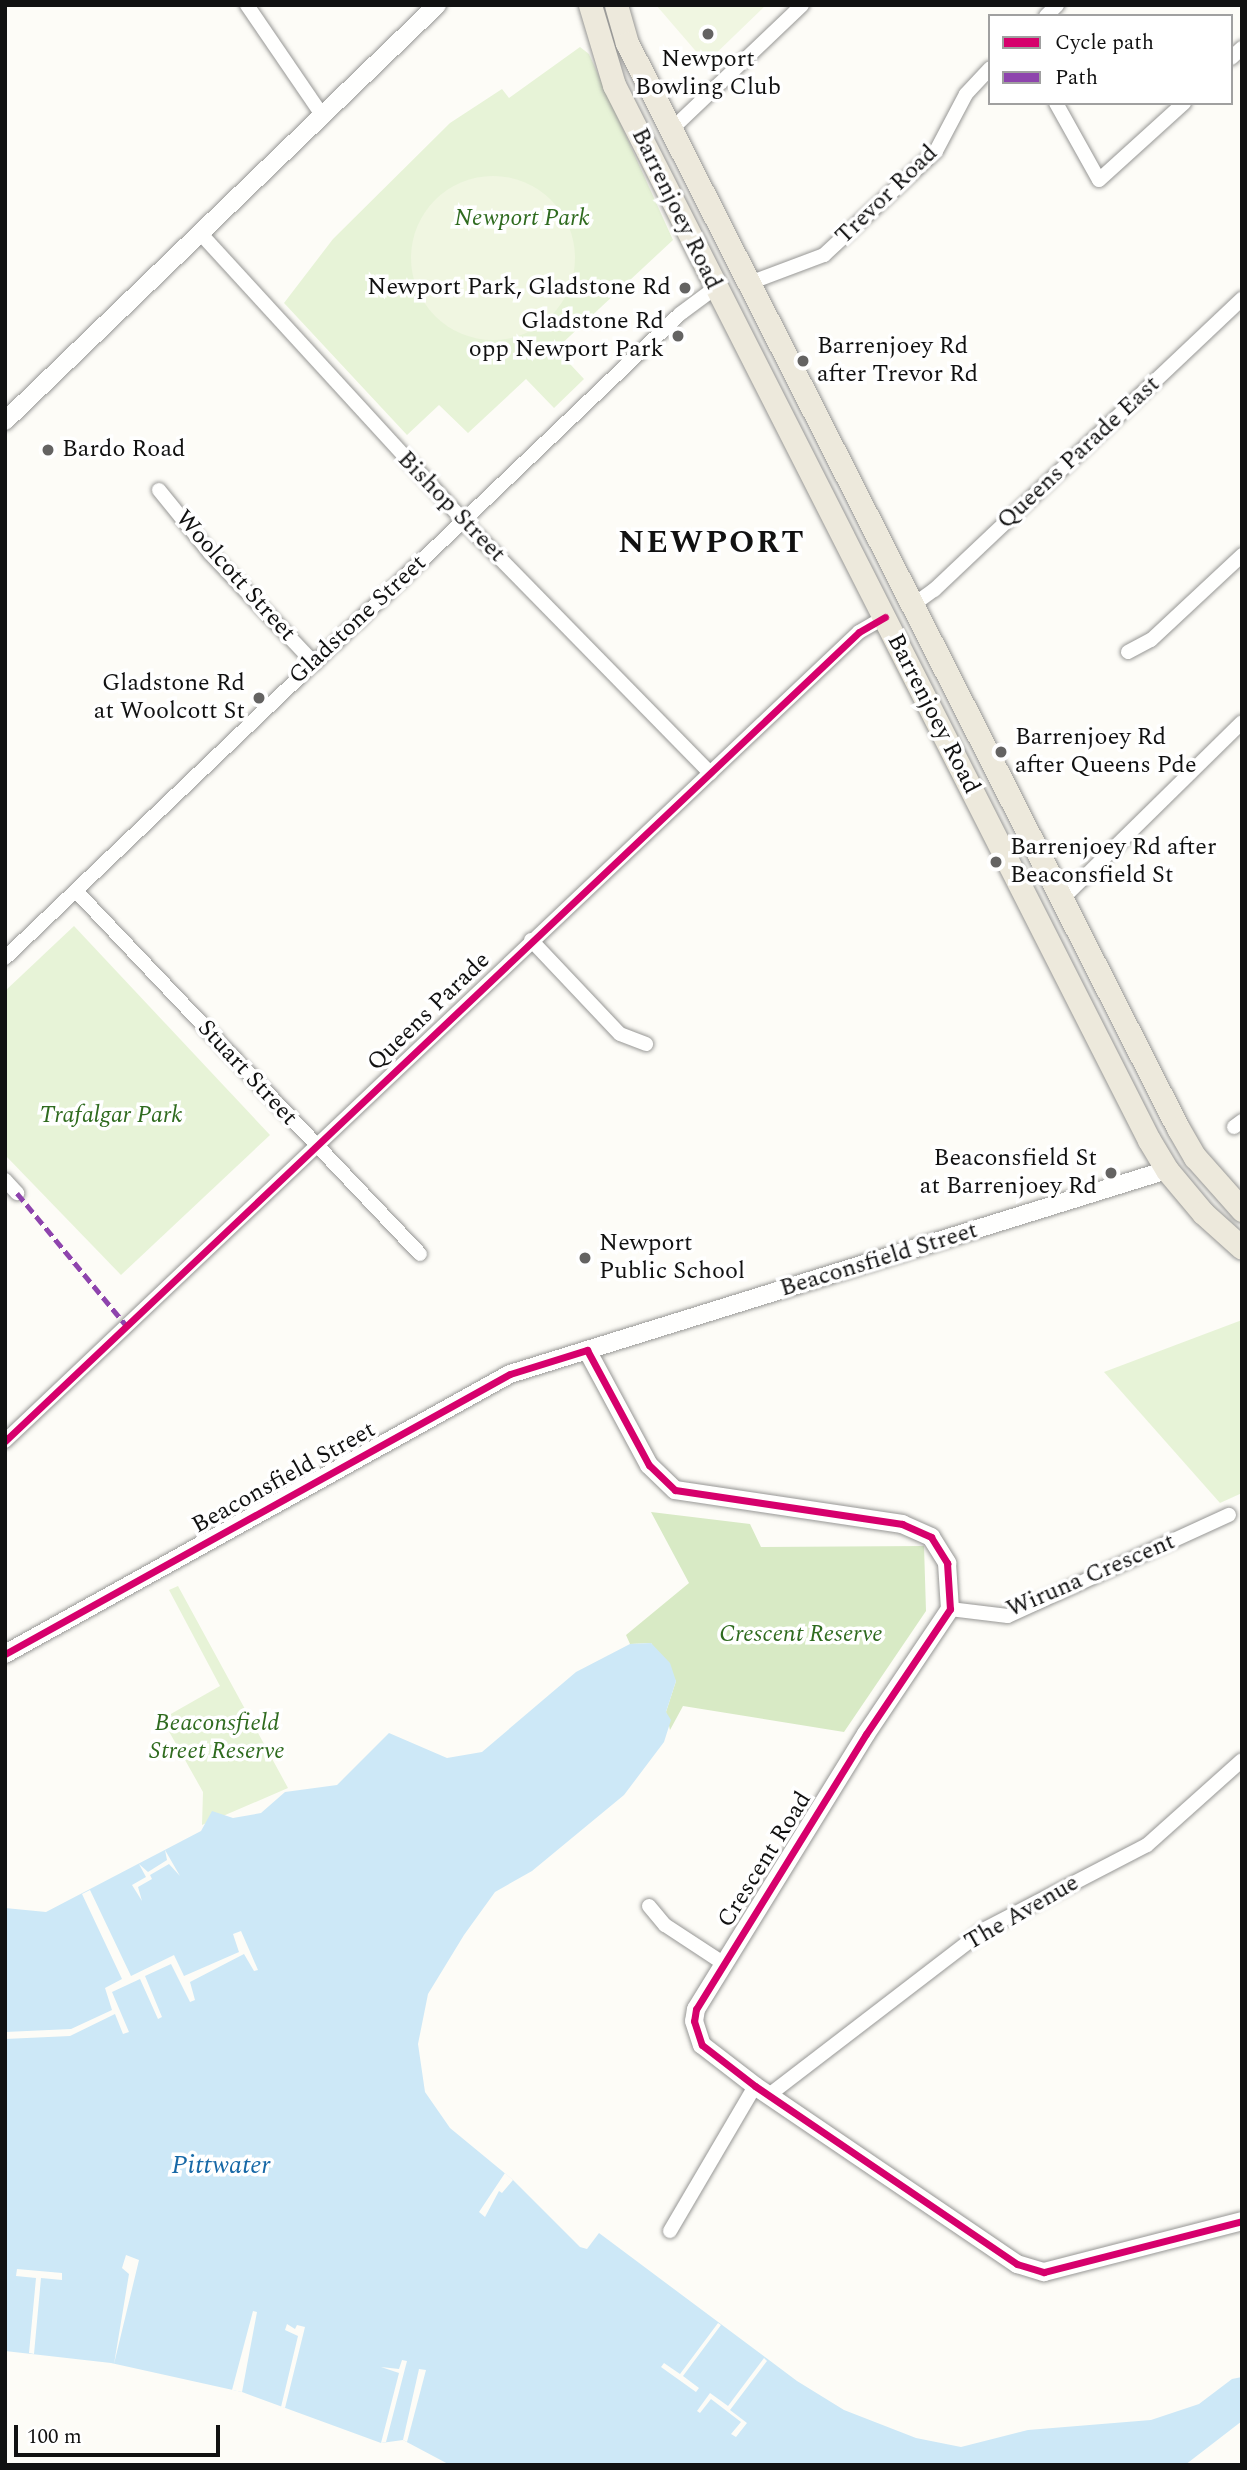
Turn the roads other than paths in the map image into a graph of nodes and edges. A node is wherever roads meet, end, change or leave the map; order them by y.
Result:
1 (247, 5) edge
2 (438, 5) edge
3 (590, 5) edge
4 (616, 5) edge
5 (802, 5) edge
6 (988, 70) edge
7 (1057, 105) edge
8 (1182, 105) edge
9 (322, 115) junction
10 (673, 128) junction
11 (645, 144) junction
12 (200, 233) junction
13 (752, 282) junction
14 (715, 288) junction
15 (1242, 299) edge
16 (5, 421) edge
17 (159, 490) dead end
18 (465, 520) junction
19 (1242, 555) edge
20 (913, 605) junction
21 (885, 617) junction
22 (1128, 652) dead end
23 (313, 662) junction
24 (1242, 722) edge
25 (710, 773) junction
26 (76, 891) junction
27 (1062, 899) junction
28 (531, 940) junction
29 (5, 958) edge
30 (646, 1044) dead end
31 (316, 1147) junction
32 (1195, 1157) junction
33 (1167, 1170) junction
34 (5, 1180) edge
35 (17, 1193) dead end
36 (1242, 1210) edge
37 (1242, 1248) edge
38 (420, 1254) dead end
39 (587, 1350) junction
40 (5, 1441) edge
41 (1229, 1515) dead end
42 (950, 1609) junction
43 (5, 1654) edge
44 (1242, 1760) edge
45 (649, 1906) dead end
46 (723, 1963) junction
47 (762, 2091) junction
48 (1242, 2221) edge
49 (670, 2231) dead end

1 - 9 street
2 - 9 street
3 - 11 main road, Barrenjoey Road
4 - 10 main road, Barrenjoey Road
5 - 10 street
6 - 13 street, Trevor Road
7 - 8 street
9 - 12 street
10 - 11 main road
10 - 13 main road, Barrenjoey Road
11 - 14 main road, Barrenjoey Road
12 - 16 street
12 - 18 street, Bishop Street
13 - 14 main road
13 - 20 main road, Barrenjoey Road
14 - 18 street, Gladstone Street
14 - 21 main road, Barrenjoey Road
15 - 20 street, Queens Parade East
17 - 23 street, Woolcott Street
18 - 23 street, Gladstone Street
18 - 25 street, Bishop Street
19 - 22 street
20 - 21 main road, Queens Parade
20 - 27 main road, Barrenjoey Road
21 - 25 street, Queens Parade
21 - 33 main road, Barrenjoey Road
23 - 26 street, Gladstone Street
24 - 27 street
25 - 28 street, Queens Parade
26 - 29 street, Gladstone Street
26 - 31 street, Stuart Street
27 - 32 main road, Barrenjoey Road
28 - 30 street
28 - 31 street, Queens Parade
31 - 38 street, Stuart Street
31 - 40 street, Queens Parade
32 - 33 main road, Beaconsfield Street
32 - 36 main road, Barrenjoey Road
33 - 37 main road, Barrenjoey Road
33 - 39 street, Beaconsfield Street
34 - 35 street
39 - 42 street
39 - 43 street, Beaconsfield Street
41 - 42 street, Wiruna Crescent
42 - 46 street, Crescent Road
44 - 47 street, The Avenue
45 - 46 street
46 - 47 street, Crescent Road
47 - 48 street, Crescent Road
47 - 49 street, The Avenue

